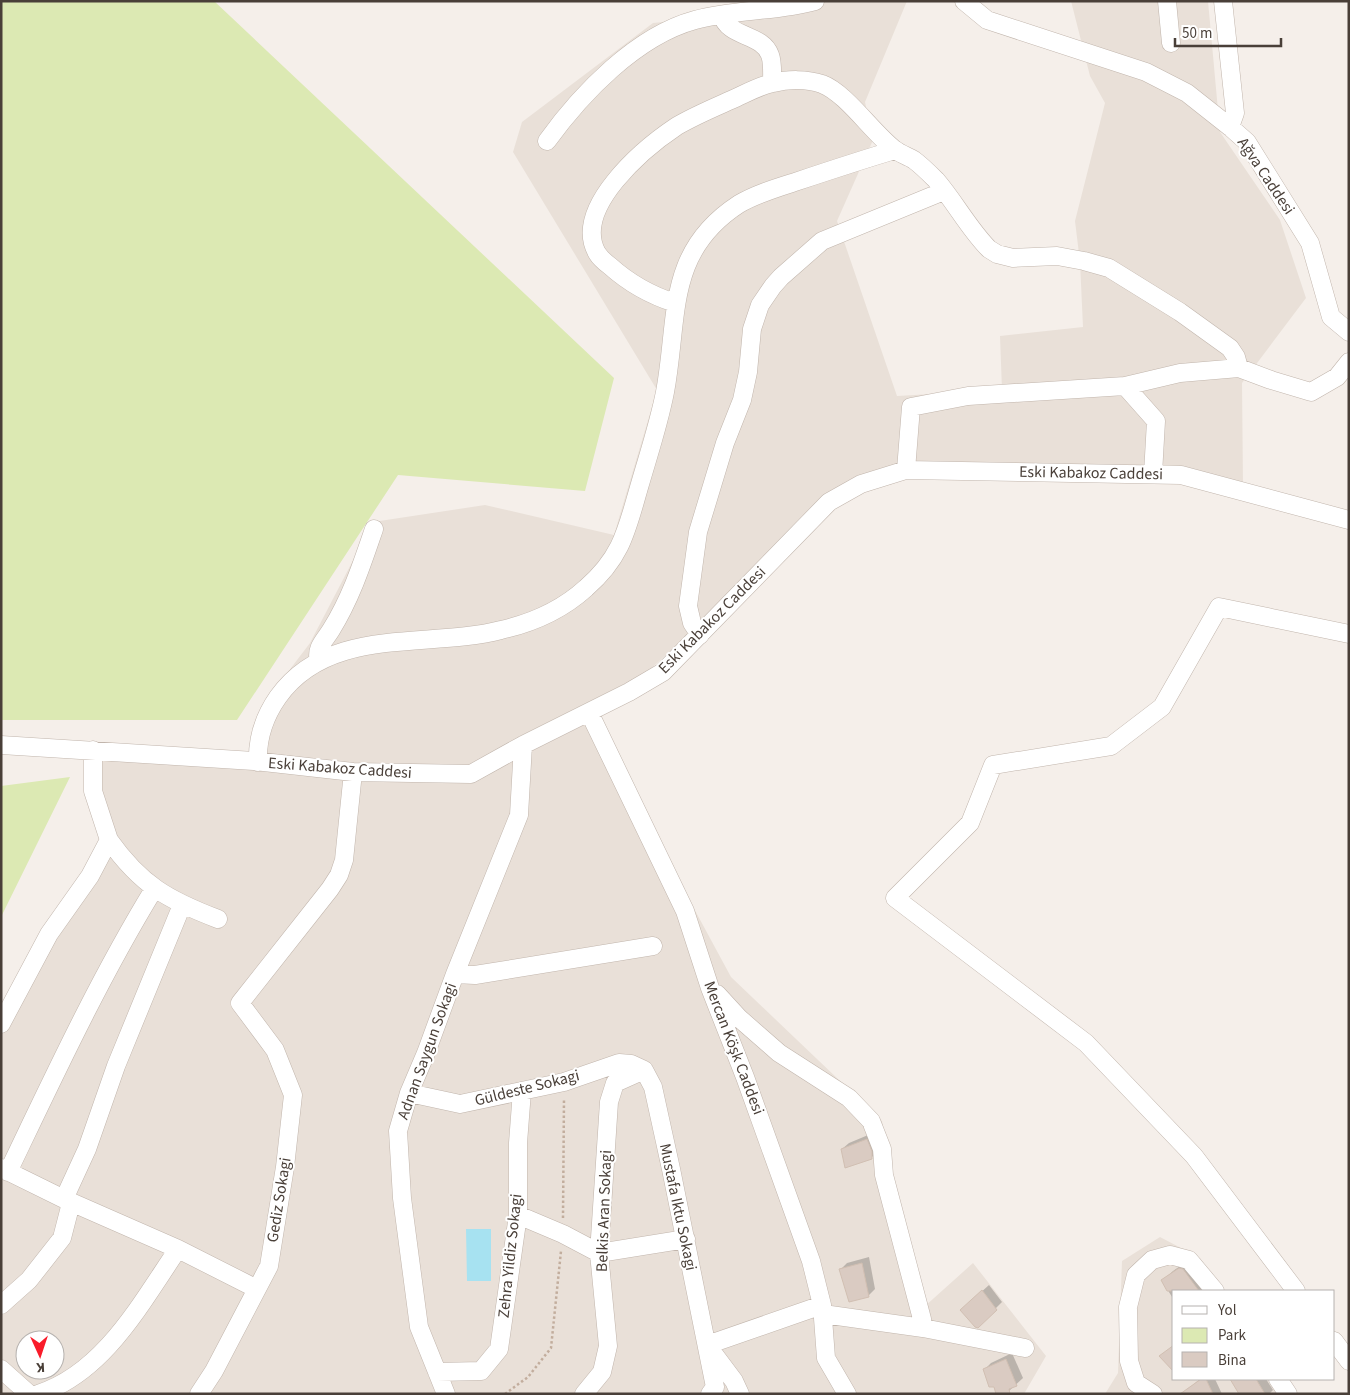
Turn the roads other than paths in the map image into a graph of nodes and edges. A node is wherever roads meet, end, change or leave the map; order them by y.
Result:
1 (815, 1) edge
2 (964, 1) edge
3 (1167, 1) edge
4 (1223, 1) edge
5 (722, 15) junction
6 (1171, 44) dead end
7 (772, 83) junction
8 (1230, 126) junction
9 (547, 142) dead end
10 (895, 150) junction
11 (944, 191) junction
12 (675, 304) junction
13 (1349, 332) edge
14 (1349, 362) edge
15 (1240, 368) junction
16 (1125, 386) junction
17 (906, 470) junction
18 (1153, 474) junction
19 (1349, 520) edge
20 (374, 529) dead end
21 (1349, 634) edge
22 (700, 635) junction
23 (319, 661) junction
24 (588, 712) junction
25 (523, 744) junction
26 (1, 745) edge
27 (93, 750) junction
28 (258, 762) junction
29 (353, 772) junction
30 (109, 840) junction
31 (154, 888) junction
32 (182, 905) junction
33 (218, 919) dead end
34 (652, 946) dead end
35 (454, 974) junction
36 (710, 988) junction
37 (1, 1024) edge
38 (644, 1070) junction
39 (522, 1091) junction
40 (409, 1093) junction
41 (5, 1170) edge
42 (67, 1201) junction
43 (518, 1215) junction
44 (686, 1239) junction
45 (178, 1249) junction
46 (599, 1253) junction
47 (257, 1290) junction
48 (1214, 1290) edge
49 (1295, 1290) edge
50 (1, 1305) edge
51 (822, 1309) junction
52 (923, 1328) junction
53 (1335, 1342) edge
54 (707, 1345) junction
55 (1025, 1348) dead end
56 (1349, 1361) edge
57 (1, 1369) edge
58 (437, 1372) junction
59 (1279, 1380) edge
60 (1131, 1388) edge
61 (713, 1390) edge
62 (29, 1394) edge
63 (38, 1394) edge
64 (199, 1394) edge
65 (446, 1394) edge
66 (584, 1394) edge
67 (740, 1394) edge
68 (847, 1394) edge
69 (1153, 1394) edge
70 (1288, 1394) edge

1 - 5 street
2 - 8 street, Ağva Caddesi
3 - 6 street
4 - 8 street
5 - 7 street
5 - 9 street
7 - 10 street
7 - 12 street
8 - 13 street, Ağva Caddesi
10 - 11 street
10 - 12 street
11 - 15 street
11 - 22 street
12 - 23 street
14 - 15 street
15 - 16 street
16 - 17 street
16 - 18 street
17 - 18 street, Eski Kabakoz Caddesi
17 - 22 street, Eski Kabakoz Caddesi
18 - 19 street, Eski Kabakoz Caddesi
20 - 23 street
21 - 49 street
22 - 24 street, Eski Kabakoz Caddesi
23 - 28 street
24 - 25 street, Eski Kabakoz Caddesi
24 - 36 street, Mercan Köşk Caddesi
25 - 29 street, Eski Kabakoz Caddesi
25 - 35 street, Adnan Saygun Sokagi
26 - 27 street, Eski Kabakoz Caddesi
27 - 28 street, Eski Kabakoz Caddesi
27 - 30 street
28 - 29 street, Eski Kabakoz Caddesi
29 - 47 street, Gediz Sokagi
30 - 31 street
30 - 37 street
31 - 32 street
31 - 41 street
32 - 33 street
32 - 42 street
34 - 35 street
35 - 40 street, Adnan Saygun Sokagi
36 - 51 street, Mercan Köşk Caddesi
36 - 52 street
38 - 39 street, Güldeste Sokagi
38 - 44 street, Mustafa Iktu Sokagi
38 - 46 street, Belkis Aran Sokagi
39 - 40 street, Güldeste Sokagi
39 - 43 street, Zehra Yildiz Sokagi
40 - 58 street, Adnan Saygun Sokagi
41 - 42 street
42 - 45 street
42 - 50 street
43 - 46 street
43 - 58 street, Zehra Yildiz Sokagi
44 - 46 street
44 - 54 street, Mustafa Iktu Sokagi
45 - 47 street
45 - 63 street
46 - 66 street, Belkis Aran Sokagi
47 - 64 street, Gediz Sokagi
48 - 60 street
51 - 52 street
51 - 54 street
51 - 68 street, Mercan Köşk Caddesi
52 - 55 street
53 - 56 street
54 - 61 street, Mustafa Iktu Sokagi
54 - 67 street, Mustafa Iktu Sokagi
57 - 62 street
58 - 65 street, Adnan Saygun Sokagi
59 - 70 street
60 - 69 street

